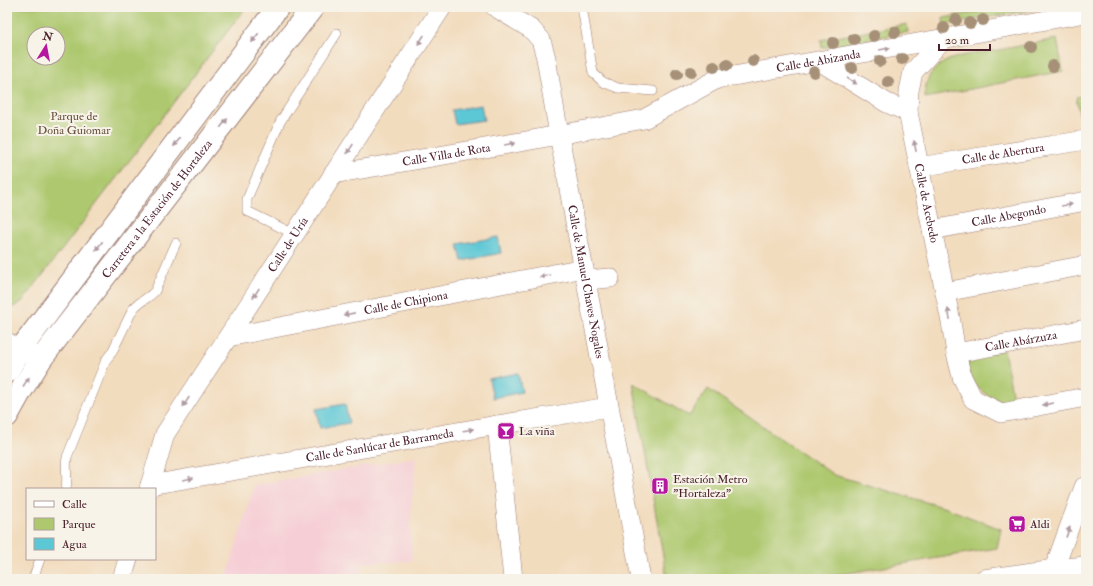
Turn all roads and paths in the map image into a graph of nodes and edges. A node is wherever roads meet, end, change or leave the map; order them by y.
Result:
1 (278, 7) edge
2 (313, 7) edge
3 (442, 7) edge
4 (495, 7) edge
5 (582, 7) edge
6 (1086, 13) edge
7 (337, 33) dead end
8 (942, 39) junction
9 (819, 61) junction
10 (653, 91) dead end
11 (908, 112) junction
12 (559, 134) junction
13 (1086, 140) edge
14 (919, 167) junction
15 (334, 174) junction
16 (1086, 201) edge
17 (932, 230) junction
18 (294, 234) junction
19 (176, 243) dead end
20 (1086, 265) edge
21 (585, 274) junction
22 (610, 278) dead end
23 (944, 292) junction
24 (1086, 329) edge
25 (228, 337) junction
26 (14, 346) edge
27 (956, 353) junction
28 (41, 359) junction
29 (7, 372) edge
30 (1086, 397) edge
31 (609, 407) junction
32 (7, 416) edge
33 (497, 425) junction
34 (149, 487) edge
35 (1086, 487) edge
36 (66, 488) edge
37 (40, 560) edge
38 (128, 560) edge
39 (1086, 566) edge
40 (1054, 569) junction
41 (33, 579) edge
42 (122, 579) edge
43 (513, 579) edge
44 (641, 579) edge
45 (984, 579) edge

1 -> 26 street, Carretera a la Estación de Hortaleza
28 -> 2 street, Carretera a la Estación de Hortaleza
3 -> 15 street, Calle de Uría
4 - 12 street, Calle de Manuel Chaves Nogales
5 - 10 lane
6 - 8 street, Calle de Abizanda
7 - 18 lane
9 -> 8 street, Calle de Abizanda
8 - 11 street, Calle de Acebedo
9 -> 11 street
9 - 12 street, Calle de Abizanda
14 -> 11 street, Calle de Acebedo
15 -> 12 street, Calle Villa de Rota
12 - 21 street, Calle de Manuel Chaves Nogales
13 - 14 street, Calle de Abertura
14 - 17 street, Calle de Acebedo
15 - 18 street, Calle de Uría
17 -> 16 street, Calle Abegondo
17 - 23 street, Calle de Acebedo
18 -> 25 street, Calle de Uría
19 - 36 lane
20 - 23 street
21 - 22 street, Calle de Chipiona
21 -> 25 street, Calle de Chipiona
21 - 31 street, Calle de Manuel Chaves Nogales
27 -> 23 street, Calle de Acebedo
24 - 27 street, Calle Abárzuza
25 -> 34 street, Calle de Uría
26 - 28 street
26 - 29 street, Carretera a la Estación de Hortaleza
30 -> 27 street, Calle de Acebedo
32 -> 28 street, Carretera a la Estación de Hortaleza
31 - 33 street, Calle de Sanlúcar de Barrameda
31 - 44 street, Calle de Manuel Chaves Nogales
34 -> 33 street, Calle de Sanlúcar de Barrameda
33 - 43 street
40 -> 35 street
37 - 41 lane
38 - 42 street
39 - 40 street
40 - 45 street

